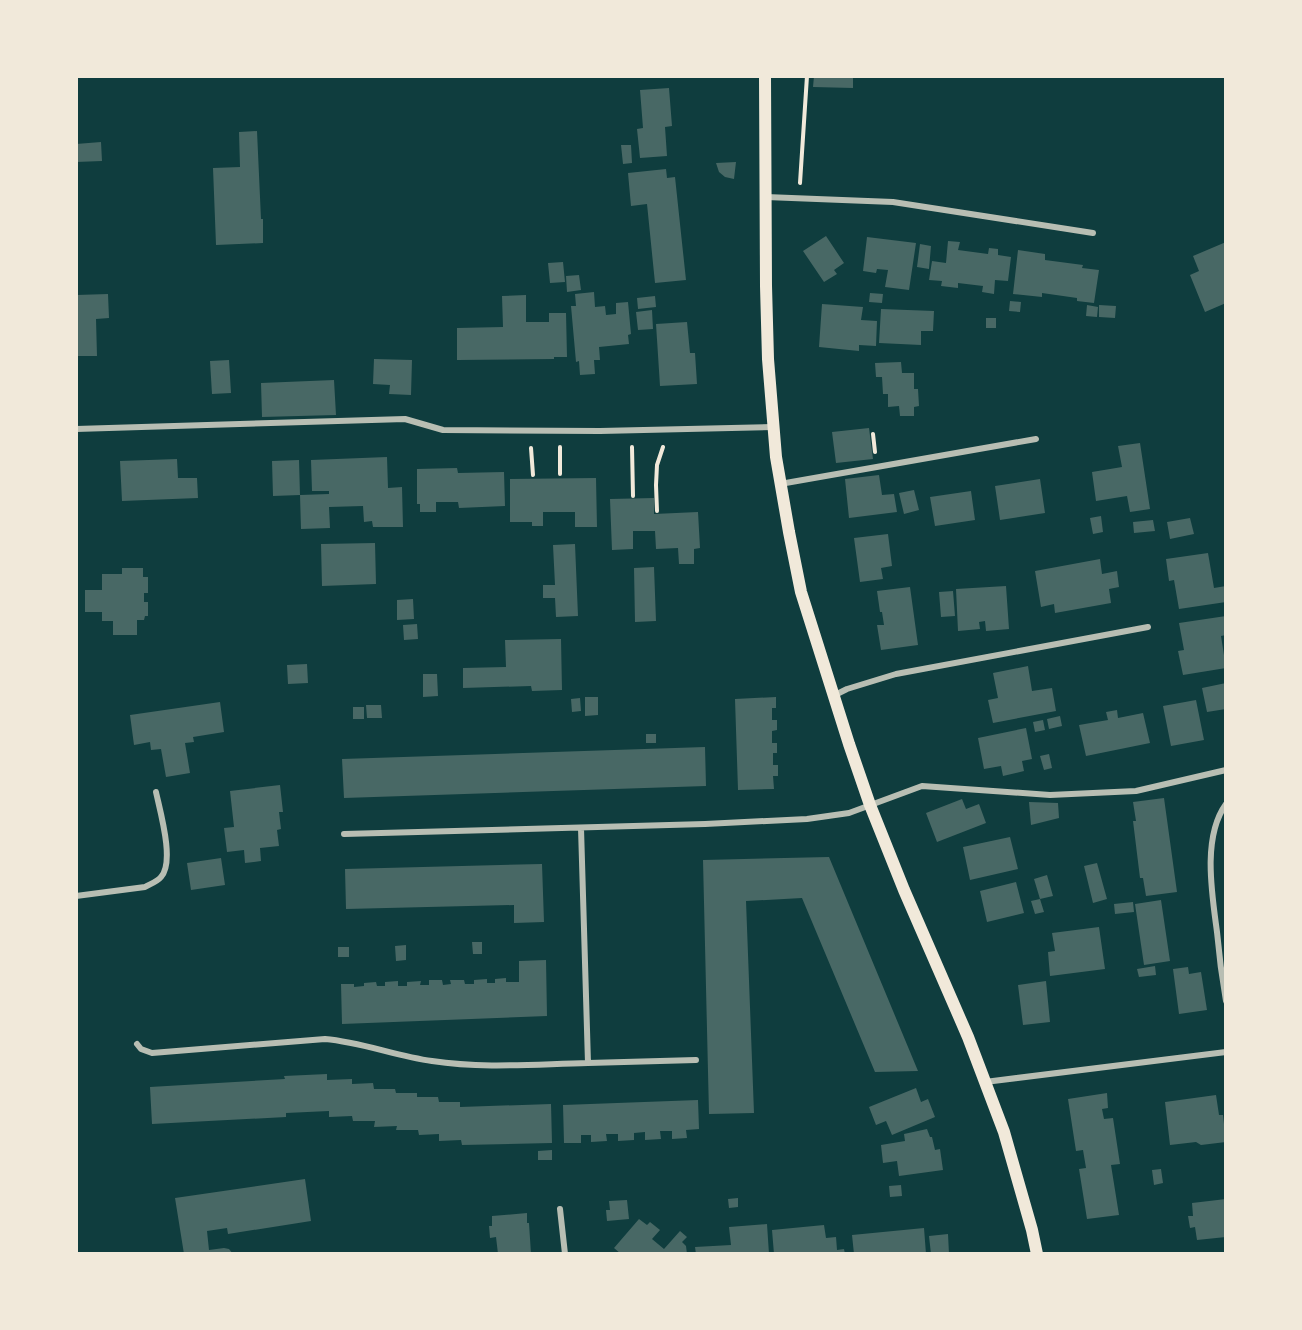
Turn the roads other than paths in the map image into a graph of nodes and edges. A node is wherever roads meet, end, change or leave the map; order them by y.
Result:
1 (765, 76) edge
2 (766, 197) junction
3 (1093, 232) dead end
4 (773, 427) junction
5 (76, 429) edge
6 (1036, 439) dead end
7 (780, 484) junction
8 (1148, 627) dead end
9 (833, 696) junction
10 (1226, 770) edge
11 (156, 792) dead end
12 (1226, 804) edge
13 (870, 805) junction
14 (581, 828) junction
15 (344, 834) dead end
16 (76, 896) edge
17 (1226, 1001) edge
18 (137, 1044) dead end
19 (1226, 1052) edge
20 (696, 1060) dead end
21 (588, 1063) junction
22 (985, 1082) junction
23 (560, 1209) dead end
24 (565, 1253) edge
25 (1037, 1254) edge

1 - 2 main road
2 - 3 street
2 - 4 main road
4 - 5 street
4 - 7 main road
6 - 7 street
7 - 9 main road
8 - 9 street
9 - 13 main road
10 - 13 street
11 - 16 street
12 - 17 street
13 - 14 street
13 - 22 main road
14 - 15 street
14 - 21 street
18 - 21 street
19 - 22 street
20 - 21 street
22 - 25 main road
23 - 24 street

